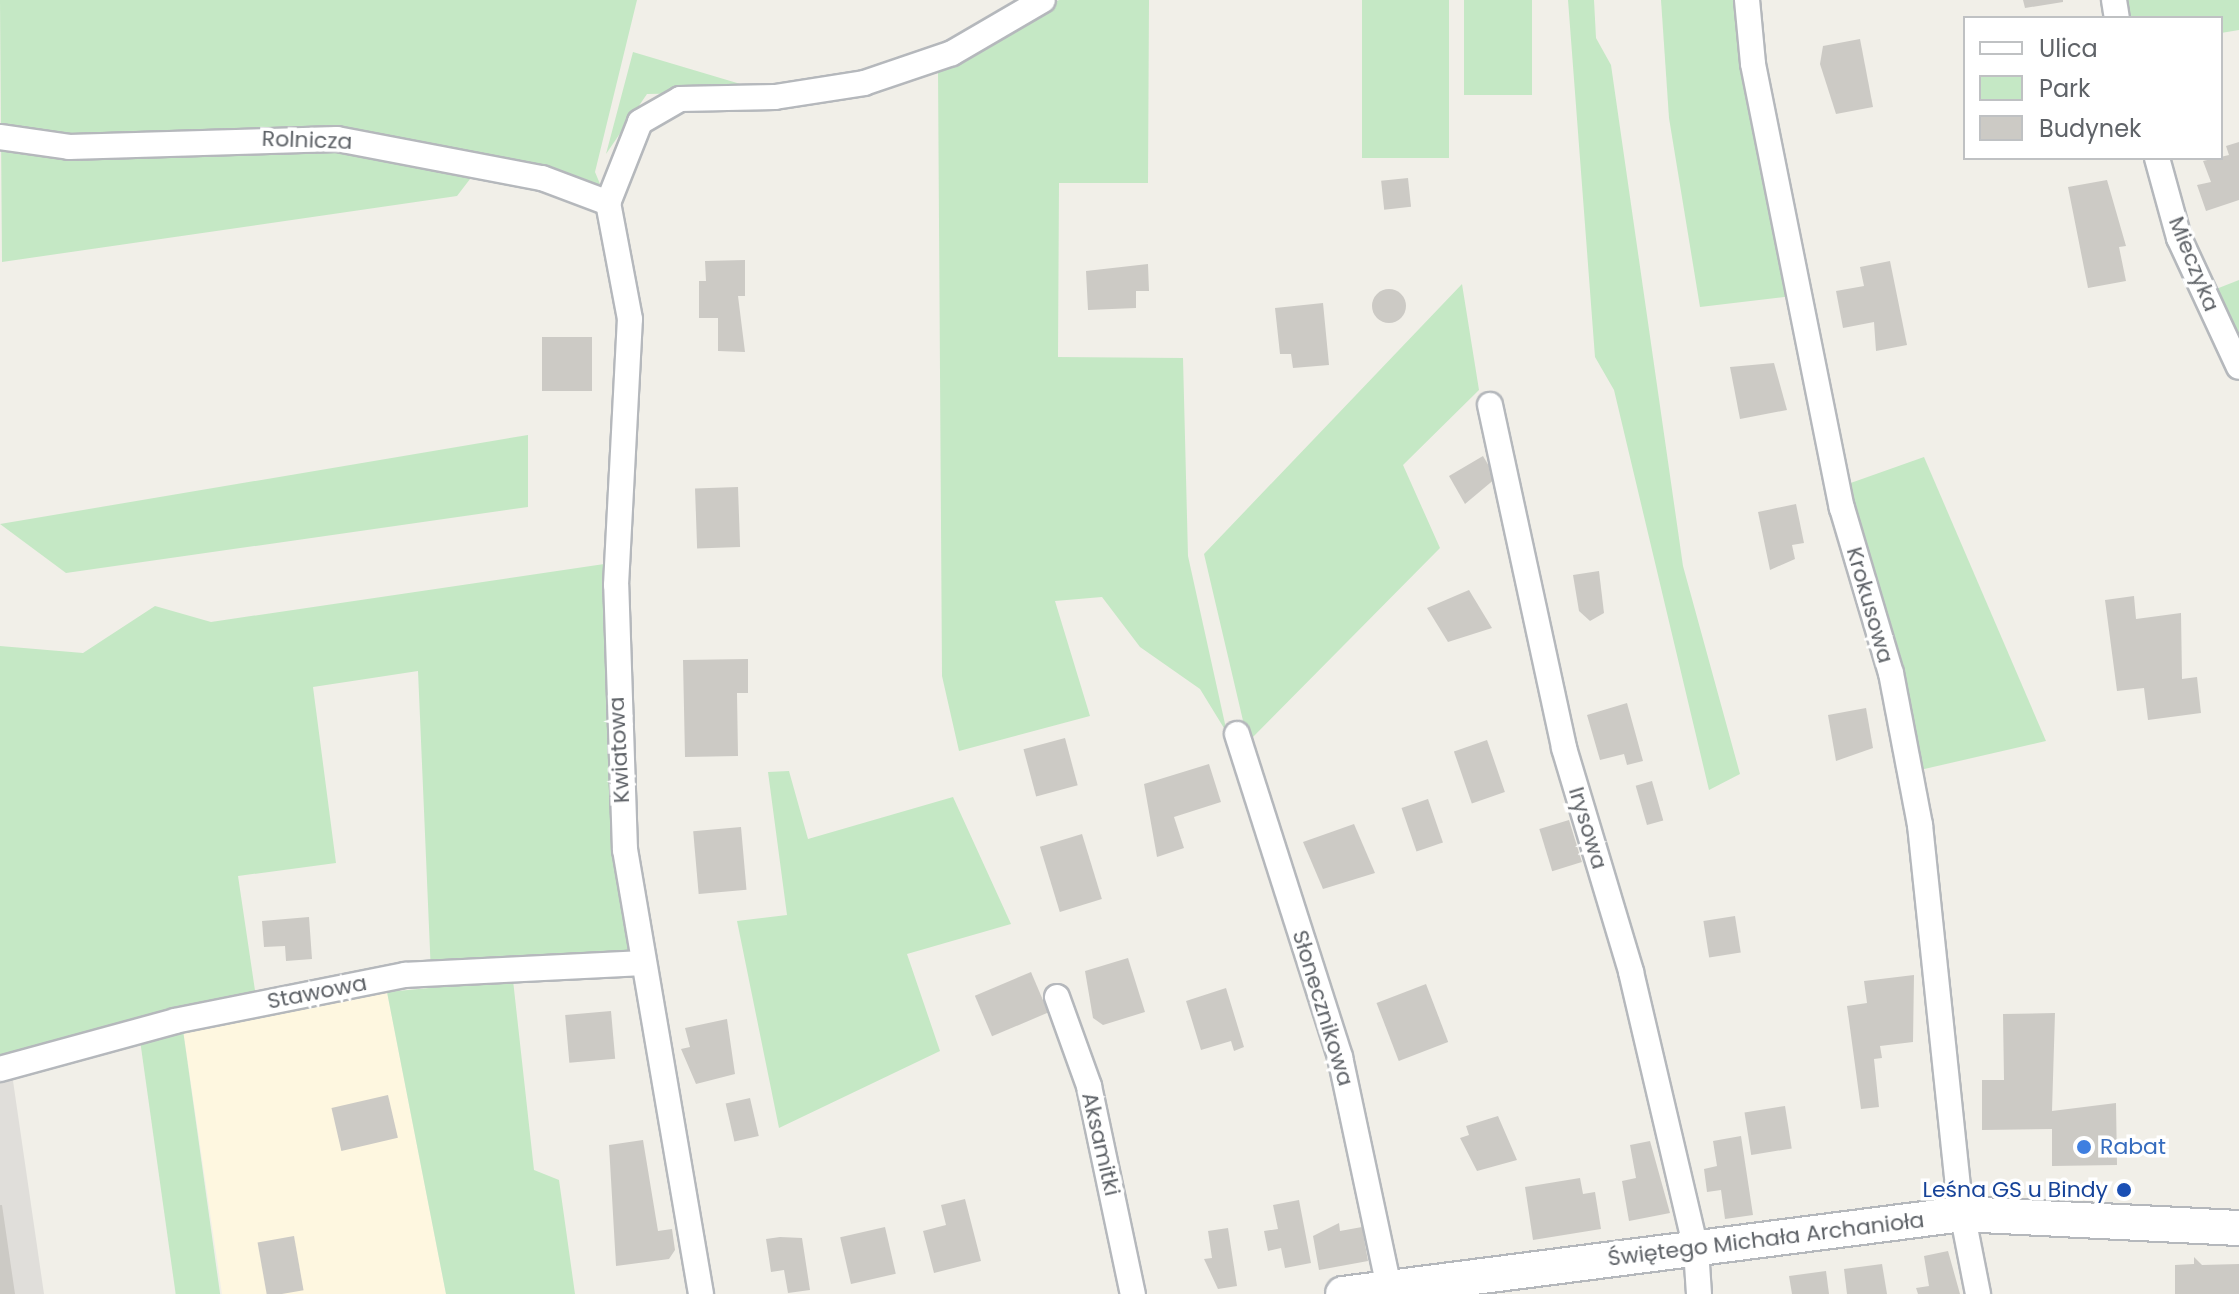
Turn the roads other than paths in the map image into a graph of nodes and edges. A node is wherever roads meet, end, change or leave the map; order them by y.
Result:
1 (1043, 0) edge
2 (1747, 0) edge
3 (0, 137) edge
4 (2158, 160) edge
5 (608, 203) junction
6 (2239, 367) edge
7 (1490, 405) dead end
8 (1237, 734) dead end
9 (642, 963) junction
10 (1057, 997) dead end
11 (0, 1069) edge
12 (1962, 1214) junction
13 (2239, 1228) edge
14 (1696, 1249) junction
15 (1389, 1288) junction
16 (701, 1294) edge
17 (1133, 1294) edge
18 (1343, 1294) edge
19 (1699, 1294) edge
20 (1978, 1294) edge

1 - 5 street
2 - 12 street, Krokusowa
3 - 5 street, Rolnicza
4 - 6 street, Mieczyka
5 - 9 street, Kwiatowa
7 - 14 street, Irysowa
8 - 15 street, Słonecznikowa
9 - 11 street, Stawowa
9 - 16 street, Kwiatowa
10 - 17 street, Aksamitki
12 - 13 street, Świętego Michała Archanioła
12 - 14 street, Świętego Michała Archanioła
12 - 20 street, Krokusowa
14 - 15 street, Świętego Michała Archanioła
14 - 19 street, Irysowa
15 - 18 street, Świętego Michała Archanioła

